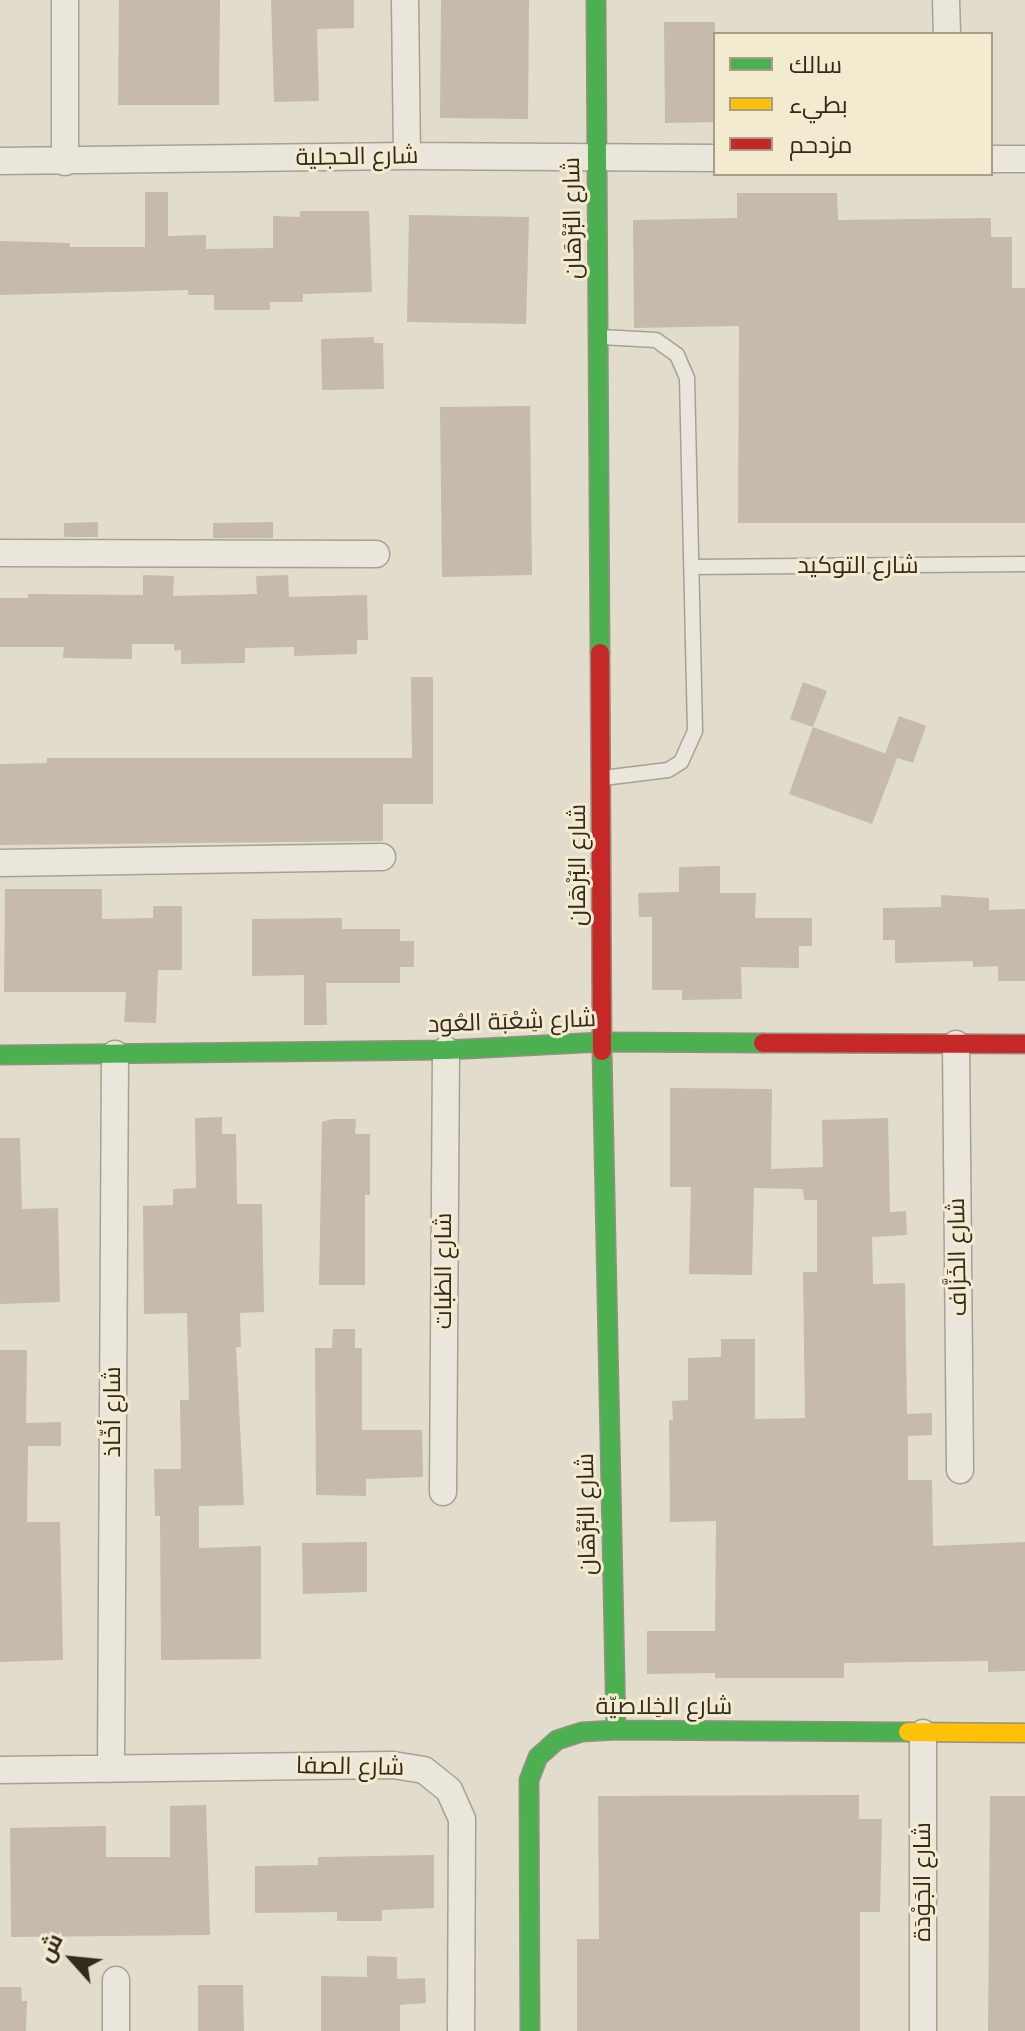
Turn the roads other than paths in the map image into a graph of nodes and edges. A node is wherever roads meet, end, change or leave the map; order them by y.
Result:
1 (65, 0) edge
2 (405, 0) edge
3 (596, 0) edge
4 (946, 0) edge
5 (947, 32) edge
6 (407, 156) junction
7 (596, 157) junction
8 (713, 158) edge
9 (993, 159) edge
10 (1025, 159) edge
11 (0, 161) edge
12 (65, 162) junction
13 (600, 337) junction
14 (0, 553) edge
15 (376, 554) dead end
16 (1025, 564) edge
17 (692, 567) junction
18 (602, 778) junction
19 (382, 857) dead end
20 (0, 863) edge
21 (602, 1042) junction
22 (956, 1044) junction
23 (1025, 1044) edge
24 (446, 1050) junction
25 (115, 1054) junction
26 (0, 1055) edge
27 (960, 1470) dead end
28 (443, 1492) dead end
29 (616, 1730) junction
30 (923, 1733) junction
31 (1025, 1733) edge
32 (111, 1769) junction
33 (0, 1770) edge
34 (116, 1980) dead end
35 (116, 2031) edge
36 (461, 2031) edge
37 (530, 2031) edge
38 (923, 2031) edge

1 - 12 street
2 - 6 street
3 - 7 street, شارع البُرْهَان
4 - 5 street
6 - 7 street, شارع الحجلية
6 - 12 street, شارع الحجلية
7 - 8 street, شارع الحجلية
7 - 13 street, شارع البُرْهَان
9 - 10 street
11 - 12 street, شارع الحجلية
13 - 17 lane
13 - 18 street, شارع البُرْهَان
14 - 15 street
16 - 17 lane, شارع التوكيد
17 - 18 lane
18 - 21 street, شارع البُرْهَان
19 - 20 street
21 - 22 street, شارع شِعْبَة العُود
21 - 24 street, شارع شِعْبَة العُود
21 - 29 street, شارع البُرْهَان
22 - 23 street, شارع شِعْبَة العُود
22 - 27 street, شارع الخَزَّاف
24 - 25 street, شارع شِعْبَة العُود
24 - 28 street, شارع الظبات
25 - 26 street, شارع شِعْبَة العُود
25 - 32 street, شارع أخّاذ
29 - 30 street, شارع الخِلاصيّة
29 - 37 street, شارع الخِلاصيّة
30 - 31 street, شارع الخِلاصيّة
30 - 38 street, شارع الجَوْدَة
32 - 33 street, شارع الصفا
32 - 36 street, شارع الصفا
34 - 35 street

